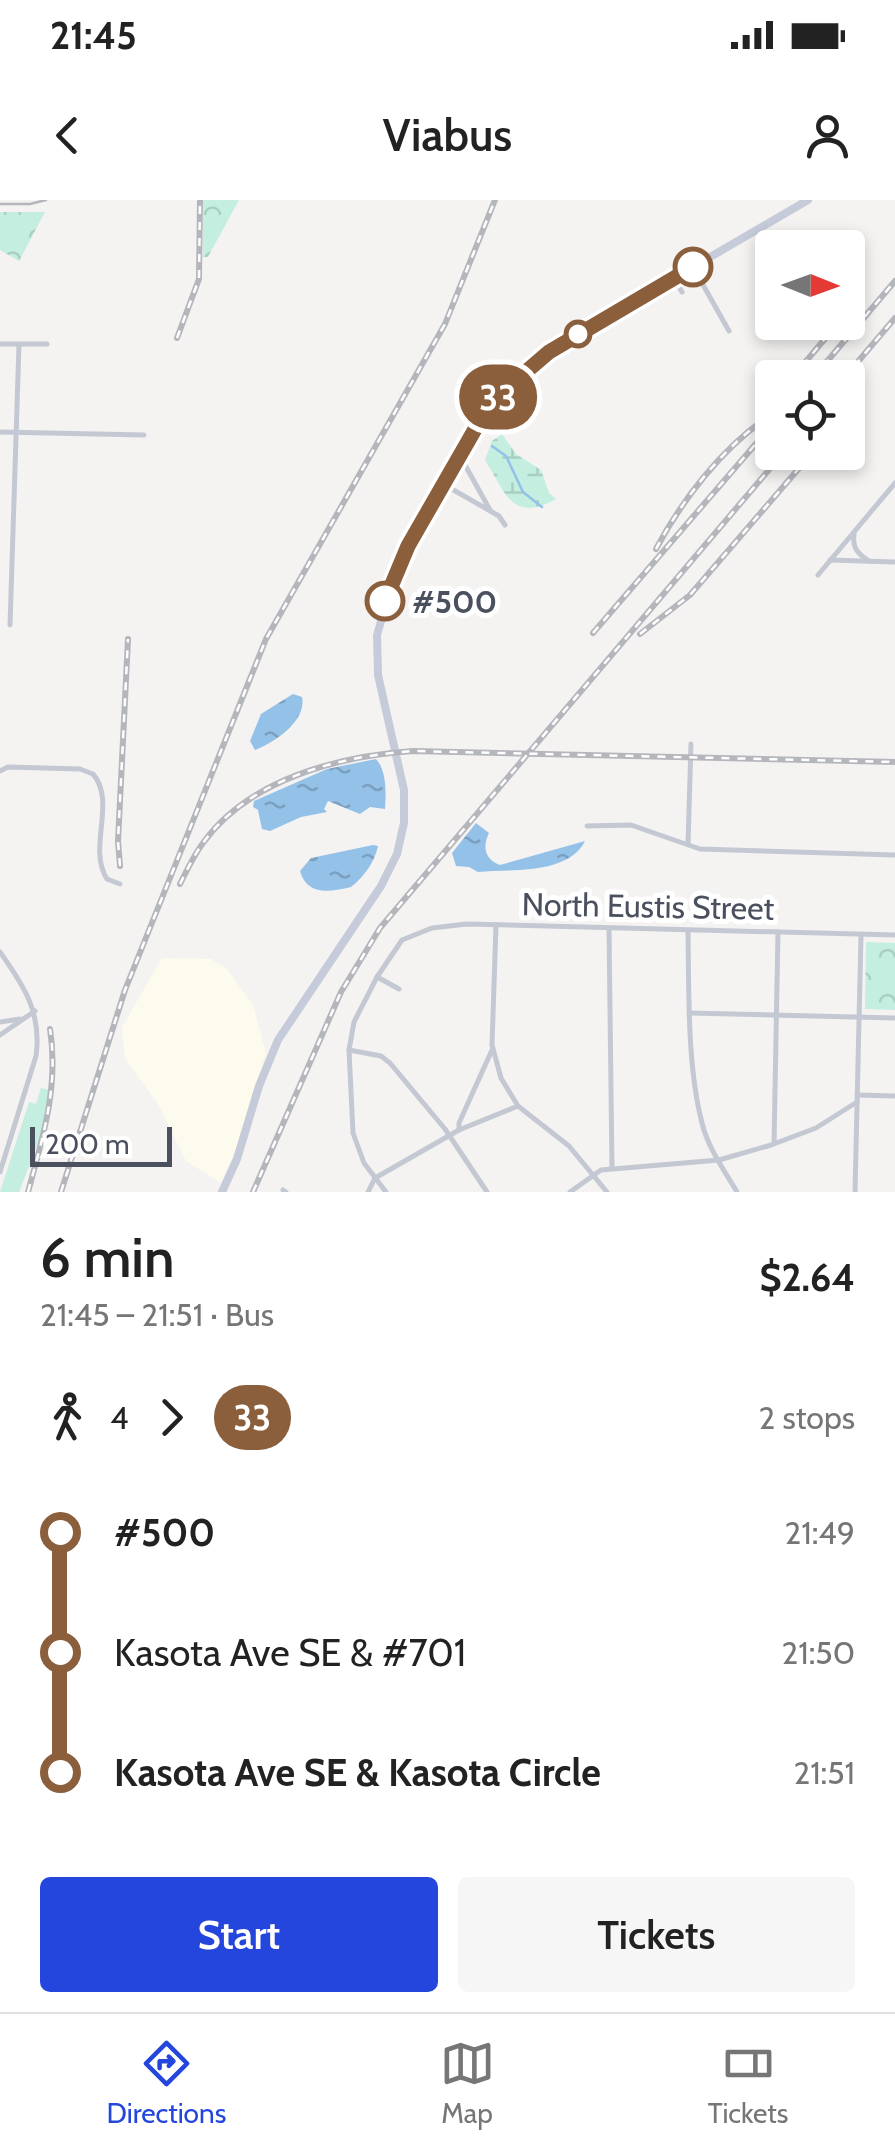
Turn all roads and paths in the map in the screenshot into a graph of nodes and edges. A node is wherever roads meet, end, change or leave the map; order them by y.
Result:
1 (808, 200) edge
2 (693, 267) junction
3 (674, 278) junction
4 (682, 292) dead end
5 (730, 331) dead end
6 (0, 344) edge
7 (19, 344) junction
8 (48, 344) dead end
9 (0, 432) edge
10 (16, 432) junction
11 (144, 435) dead end
12 (460, 456) junction
13 (895, 483) edge
14 (443, 484) junction
15 (490, 511) junction
16 (505, 525) dead end
17 (854, 532) junction
18 (830, 560) junction
19 (870, 561) junction
20 (895, 562) edge
21 (818, 575) dead end
22 (10, 626) dead end
23 (690, 744) dead end
24 (0, 770) edge
25 (587, 826) dead end
26 (688, 844) junction
27 (895, 854) edge
28 (120, 884) dead end
29 (496, 925) junction
30 (609, 929) junction
31 (688, 930) junction
32 (778, 932) junction
33 (861, 934) junction
34 (895, 934) edge
35 (0, 952) edge
36 (377, 977) junction
37 (399, 989) dead end
38 (35, 1011) junction
39 (689, 1013) junction
40 (776, 1015) junction
41 (858, 1017) junction
42 (23, 1018) junction
43 (895, 1018) edge
44 (0, 1022) edge
45 (0, 1035) edge
46 (493, 1049) junction
47 (349, 1050) junction
48 (895, 1096) edge
49 (857, 1098) junction
50 (518, 1106) junction
51 (459, 1130) junction
52 (449, 1135) junction
53 (774, 1144) junction
54 (0, 1146) edge
55 (8, 1151) junction
56 (719, 1160) junction
57 (612, 1168) junction
58 (0, 1172) edge
59 (593, 1174) junction
60 (375, 1178) junction
61 (222, 1192) edge
62 (368, 1192) edge
63 (386, 1192) edge
64 (487, 1192) edge
65 (570, 1192) edge
66 (607, 1192) edge
67 (737, 1192) edge
68 (855, 1192) edge

1 - 2 street
2 - 3 street
2 - 5 street
3 - 4 street
3 - 12 street
6 - 7 street
7 - 8 street
7 - 10 street
9 - 10 street
10 - 11 street
10 - 22 street
12 - 14 street
12 - 15 street
13 - 17 street
14 - 15 street
14 - 61 street
15 - 16 street
17 - 18 street
17 - 19 street
18 - 19 street
18 - 21 street
19 - 20 street
23 - 26 street
24 - 28 street
25 - 26 street
26 - 27 street
29 - 30 street, North Eustis Street
29 - 36 street, North Eustis Street
29 - 46 street
30 - 31 street, North Eustis Street
30 - 57 street
31 - 32 street, North Eustis Street
31 - 39 street
32 - 33 street, North Eustis Street
32 - 40 street
33 - 34 street, North Eustis Street
33 - 41 street
35 - 38 street
36 - 37 street
36 - 47 street
38 - 42 street
38 - 55 street
39 - 40 street
39 - 56 street
40 - 41 street
40 - 53 street
41 - 43 street
41 - 49 street
42 - 44 street
42 - 45 street
46 - 50 street
46 - 51 street
47 - 52 street
47 - 60 street
48 - 49 street
49 - 53 street
49 - 68 street
50 - 51 street
50 - 59 street
51 - 52 street
52 - 60 street
52 - 64 street
53 - 56 street
54 - 55 street
55 - 58 street
56 - 57 street
56 - 67 street
57 - 59 street
59 - 65 street
59 - 66 street
60 - 62 street
60 - 63 street

